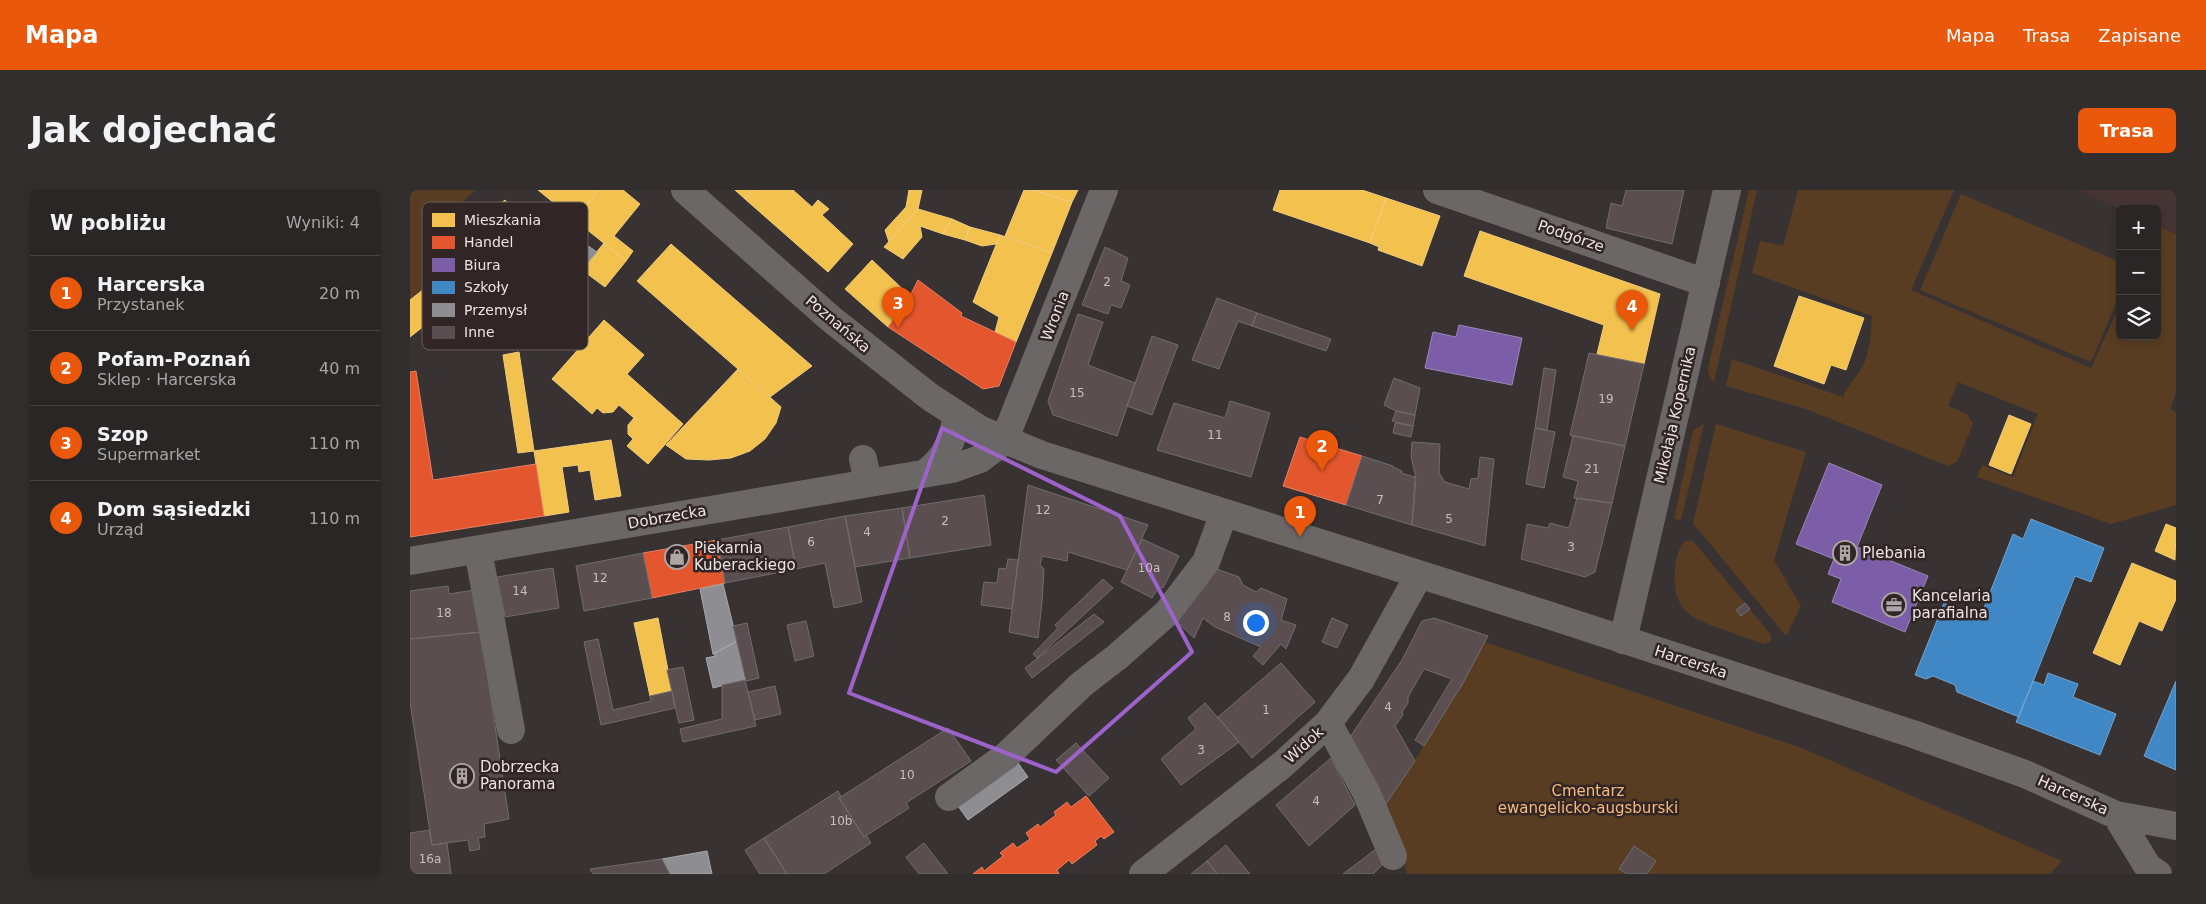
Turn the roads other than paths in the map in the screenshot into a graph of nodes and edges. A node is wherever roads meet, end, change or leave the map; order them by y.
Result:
1 (685, 190) edge
2 (1104, 190) edge
3 (1437, 190) edge
4 (1727, 190) edge
5 (1706, 283) junction
6 (957, 415) junction
7 (1004, 441) junction
8 (924, 474) junction
9 (1224, 513) junction
10 (478, 550) junction
11 (410, 561) edge
12 (1419, 574) junction
13 (1624, 640) junction
14 (1328, 723) junction
15 (511, 730) dead end
16 (949, 796) dead end
17 (2116, 815) junction
18 (2176, 826) edge
19 (1393, 856) dead end
20 (1143, 874) edge
21 (2158, 874) edge

1 - 6 street, Poznańska
2 - 7 street, Wronia
3 - 5 street, Podgórze
4 - 5 street, Mikołaja Kopernika
5 - 13 street, Mikołaja Kopernika
6 - 7 street, Poznańska
6 - 8 street
7 - 8 street, Dobrzecka
7 - 9 street, Harcerska
8 - 10 street, Dobrzecka
9 - 12 street, Harcerska
9 - 16 street
10 - 11 street, Dobrzecka
10 - 15 street
12 - 13 street, Harcerska
12 - 14 street, Widok
13 - 17 street, Harcerska
14 - 19 street
14 - 20 street, Widok
17 - 18 street, Harcerska
17 - 21 street, Harcerska

